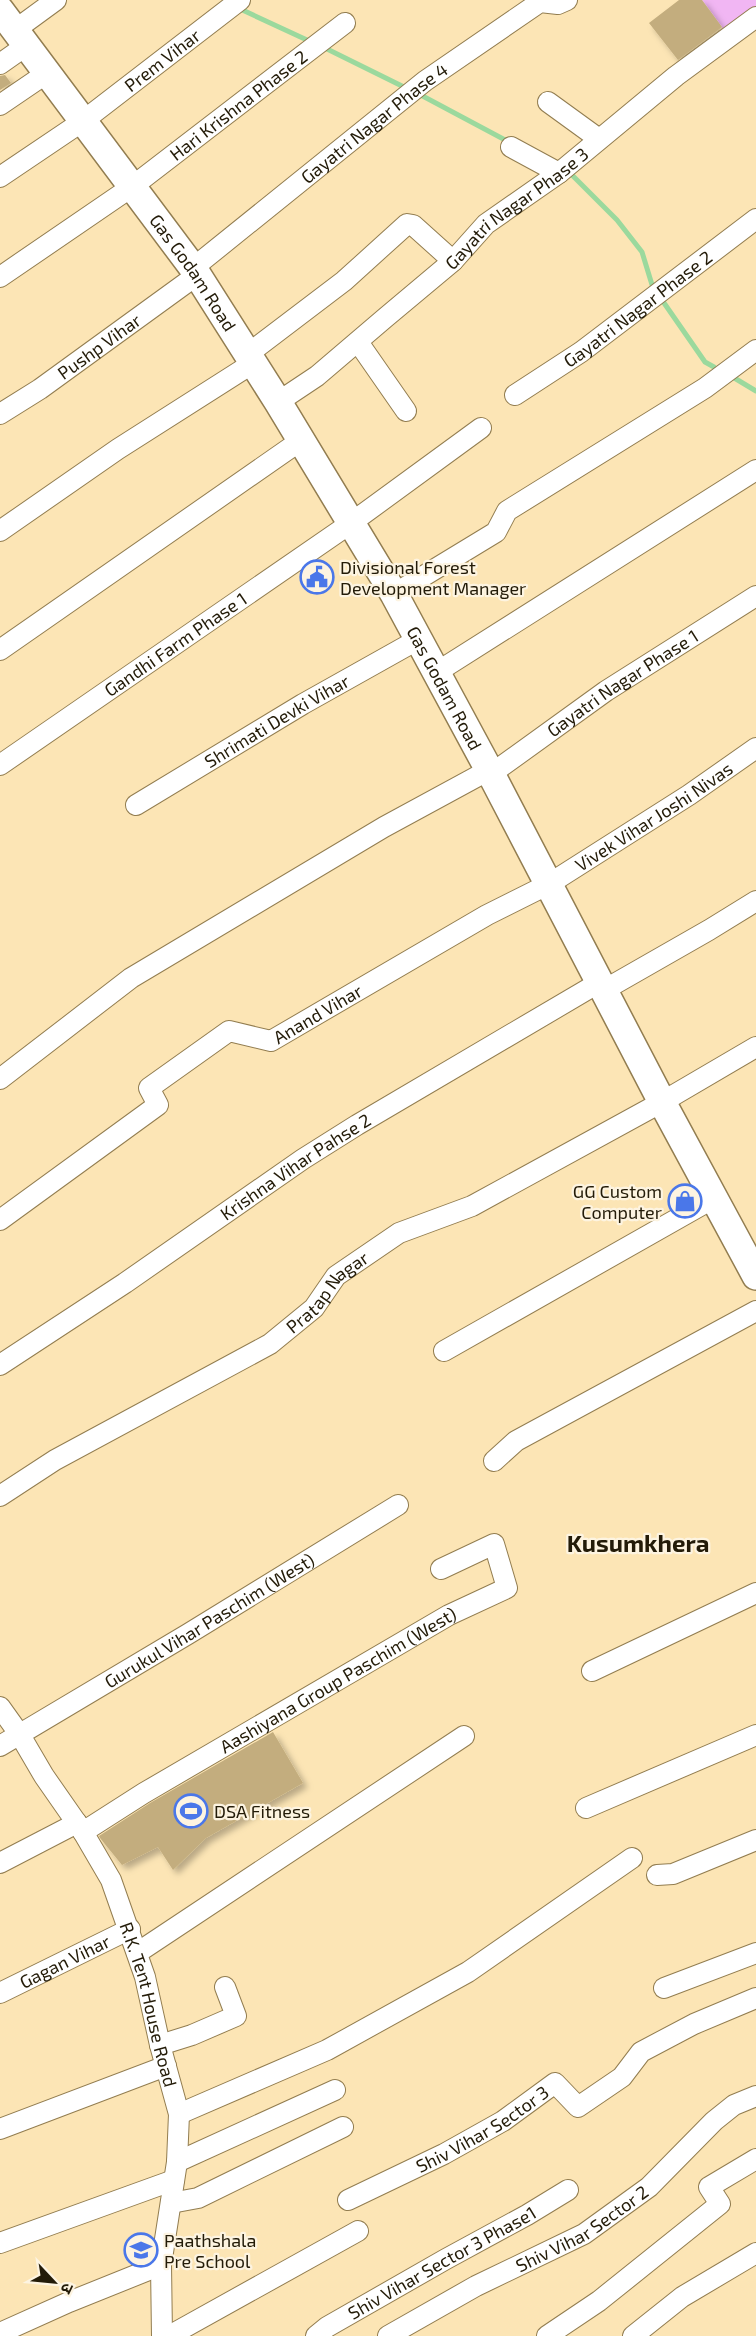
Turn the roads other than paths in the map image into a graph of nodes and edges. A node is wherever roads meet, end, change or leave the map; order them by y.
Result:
1 (56, 0) edge
2 (567, 0) edge
3 (235, 3) edge
4 (756, 17) edge
5 (345, 23) dead end
6 (14, 29) edge
7 (0, 64) edge
8 (47, 73) junction
9 (548, 102) dead end
10 (0, 105) edge
11 (83, 121) junction
12 (599, 139) junction
13 (511, 147) dead end
14 (559, 173) junction
15 (0, 177) edge
16 (133, 186) junction
17 (756, 219) edge
18 (453, 261) junction
19 (195, 271) junction
20 (0, 277) edge
21 (358, 342) junction
22 (756, 350) edge
23 (250, 358) junction
24 (515, 395) dead end
25 (278, 402) junction
26 (406, 411) dead end
27 (0, 414) edge
28 (481, 428) dead end
29 (300, 441) junction
30 (756, 470) edge
31 (351, 523) junction
32 (0, 531) edge
33 (394, 594) junction
34 (756, 596) edge
35 (419, 639) junction
36 (0, 650) edge
37 (437, 672) junction
38 (756, 748) edge
39 (0, 765) edge
40 (490, 772) junction
41 (136, 805) dead end
42 (549, 884) junction
43 (756, 901) edge
44 (602, 986) junction
45 (756, 1047) edge
46 (0, 1079) edge
47 (662, 1102) junction
48 (714, 1198) junction
49 (0, 1220) edge
50 (756, 1276) edge
51 (756, 1311) edge
52 (444, 1351) dead end
53 (0, 1365) edge
54 (494, 1461) dead end
55 (0, 1496) edge
56 (398, 1505) dead end
57 (441, 1569) dead end
58 (756, 1593) edge
59 (592, 1671) dead end
60 (0, 1707) edge
61 (20, 1735) junction
62 (756, 1735) edge
63 (464, 1736) dead end
64 (0, 1746) edge
65 (586, 1808) dead end
66 (80, 1827) junction
67 (756, 1840) edge
68 (632, 1858) dead end
69 (0, 1863) edge
70 (657, 1875) dead end
71 (130, 1929) junction
72 (137, 1953) junction
73 (756, 1953) edge
74 (225, 1987) dead end
75 (664, 1988) dead end
76 (0, 1993) edge
77 (756, 1998) edge
78 (160, 2045) junction
79 (166, 2066) junction
80 (335, 2090) dead end
81 (756, 2096) edge
82 (179, 2114) junction
83 (343, 2127) dead end
84 (0, 2129) edge
85 (756, 2159) edge
86 (175, 2171) junction
87 (568, 2190) dead end
88 (348, 2200) dead end
89 (171, 2203) junction
90 (357, 2232) dead end
91 (0, 2243) edge
92 (756, 2253) edge
93 (161, 2265) junction
94 (0, 2333) edge
95 (162, 2336) edge
96 (169, 2336) edge
97 (316, 2336) edge
98 (388, 2336) edge
99 (547, 2336) edge
100 (633, 2336) edge

1 - 6 street
2 - 19 street, Gayatri Nagar Phase 4
3 - 11 street, Prem Vihar
4 - 12 street, Gayatri Nagar Phase 3
5 - 16 street, Hari Krishna Phase 2
6 - 7 street
6 - 8 main road, Gas Godam Road
8 - 10 street
8 - 11 main road, Gas Godam Road
9 - 12 street
11 - 15 street, Prem Vihar
11 - 16 main road, Gas Godam Road
12 - 14 street, Gayatri Nagar Phase 3
13 - 14 street
14 - 18 street, Gayatri Nagar Phase 3
16 - 19 main road, Gas Godam Road
16 - 20 street, Hari Krishna Phase 2
17 - 24 street, Gayatri Nagar Phase 2
18 - 21 street, Gayatri Nagar Phase 3
18 - 23 street
19 - 23 main road, Gas Godam Road
19 - 27 street, Pushp Vihar
21 - 25 street, Gayatri Nagar Phase 3
21 - 26 street
22 - 33 street
23 - 25 main road, Gas Godam Road
23 - 32 street
25 - 29 main road, Gas Godam Road
28 - 31 street
29 - 31 main road, Gas Godam Road
29 - 36 street
30 - 37 street
31 - 33 main road, Gas Godam Road
31 - 39 street, Gandhi Farm Phase 1
33 - 35 main road, Gas Godam Road
34 - 40 street, Gayatri Nagar Phase 1
35 - 37 main road, Gas Godam Road
35 - 41 street, Shrimati Devki Vihar
37 - 40 main road, Gas Godam Road
38 - 42 street, Vivek Vihar Joshi Nivas
40 - 42 main road, Gas Godam Road
40 - 46 street, Gayatri Nagar Phase 1
42 - 44 main road, Gas Godam Road
42 - 49 street, Anand Vihar
43 - 44 street, Krishna Vihar Pahse 2
44 - 47 main road, Gas Godam Road
44 - 53 street, Krishna Vihar Pahse 2
45 - 47 street, Pratap Nagar
47 - 48 main road, Gas Godam Road
47 - 55 street, Pratap Nagar
48 - 50 main road, Gas Godam Road
48 - 52 street
51 - 54 street
56 - 61 street, Gurukul Vihar Paschim (West)
57 - 66 street, Aashiyana Group Paschim (West)
58 - 59 street
60 - 61 street, R.K. Tent House Road
61 - 64 street, Gurukul Vihar Paschim (West)
61 - 66 street, R.K. Tent House Road
62 - 65 street
63 - 72 street
66 - 69 street
66 - 71 street, R.K. Tent House Road
67 - 70 street
68 - 82 street
71 - 72 street, R.K. Tent House Road
71 - 76 street, Gagan Vihar
72 - 78 street, R.K. Tent House Road
73 - 75 street
74 - 78 street
77 - 88 street, Shiv Vihar Sector 3
78 - 79 street, R.K. Tent House Road
79 - 82 street, R.K. Tent House Road
79 - 84 street
80 - 86 street
81 - 98 street, Shiv Vihar Sector 2
82 - 86 street, R.K. Tent House Road
83 - 89 street
85 - 99 street
86 - 89 street, R.K. Tent House Road
86 - 91 street
87 - 97 street, Shiv Vihar Sector 3 Phase1
89 - 93 street, R.K. Tent House Road
90 - 96 street
92 - 100 street
93 - 94 street
93 - 95 street, R.K. Tent House Road

